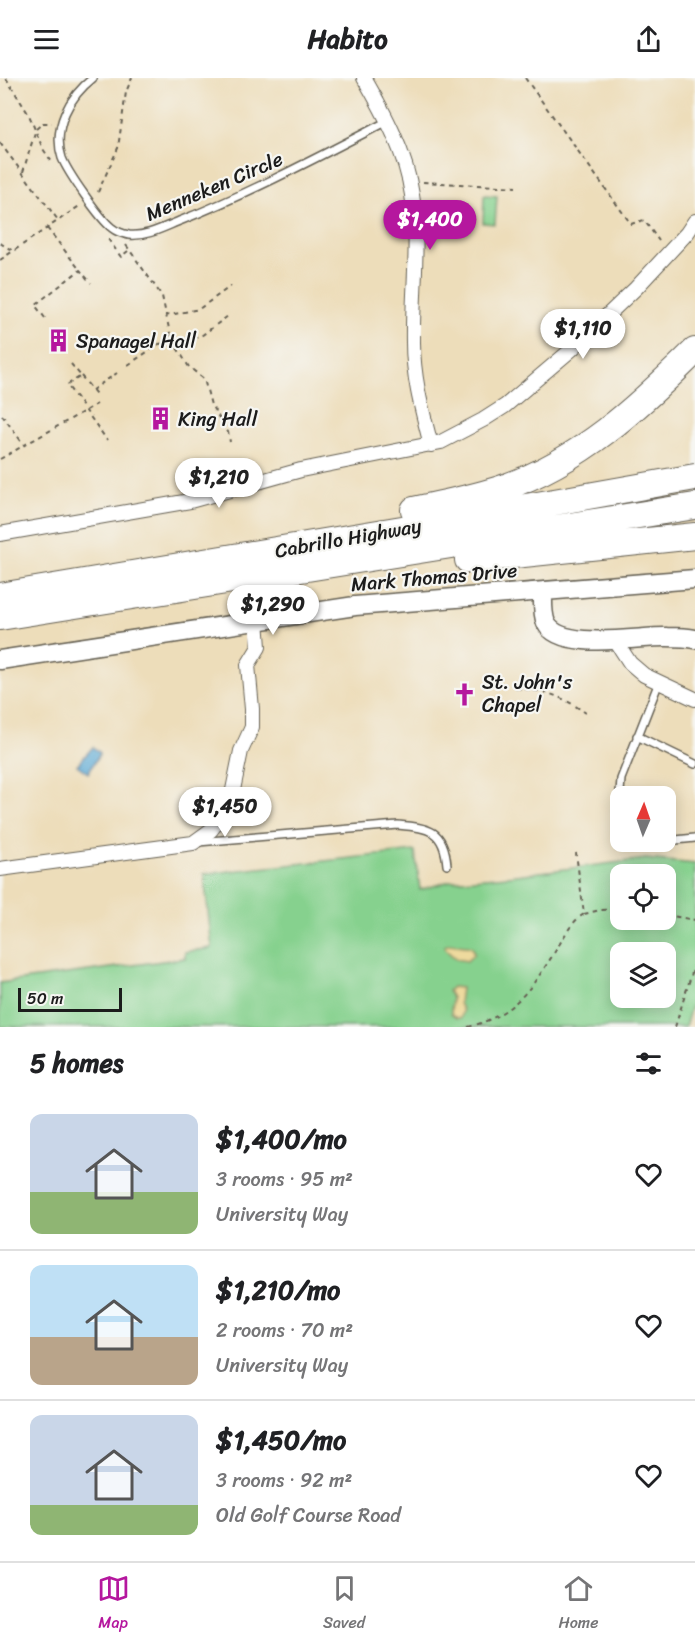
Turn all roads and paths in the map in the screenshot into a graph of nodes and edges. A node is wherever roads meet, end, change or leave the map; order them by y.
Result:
1 (6, 78) edge
2 (93, 78) edge
3 (132, 78) edge
4 (364, 78) edge
5 (525, 78) edge
6 (389, 121) junction
7 (61, 123) junction
8 (36, 129) junction
9 (0, 144) edge
10 (53, 164) dead end
11 (22, 173) junction
12 (419, 181) dead end
13 (516, 187) dead end
14 (98, 192) dead end
15 (83, 204) dead end
16 (59, 220) junction
17 (695, 221) edge
18 (47, 228) junction
19 (125, 234) junction
20 (659, 241) dead end
21 (0, 243) edge
22 (13, 251) junction
23 (0, 260) edge
24 (80, 270) junction
25 (91, 283) dead end
26 (231, 286) dead end
27 (215, 298) junction
28 (218, 302) dead end
29 (165, 316) junction
30 (228, 316) dead end
31 (45, 318) dead end
32 (173, 341) junction
33 (695, 351) edge
34 (71, 364) dead end
35 (128, 365) dead end
36 (117, 373) dead end
37 (81, 376) junction
38 (92, 390) junction
39 (96, 394) dead end
40 (97, 404) dead end
41 (86, 410) junction
42 (2, 415) dead end
43 (107, 440) dead end
44 (230, 442) dead end
45 (431, 445) junction
46 (24, 446) junction
47 (0, 459) edge
48 (695, 477) edge
49 (695, 506) edge
50 (0, 534) edge
51 (695, 536) edge
52 (225, 559) junction
53 (330, 564) junction
54 (695, 579) edge
55 (543, 591) junction
56 (0, 596) edge
57 (0, 618) edge
58 (257, 620) junction
59 (695, 639) edge
60 (615, 640) junction
61 (0, 660) edge
62 (659, 682) junction
63 (516, 688) dead end
64 (695, 699) edge
65 (586, 713) dead end
66 (637, 736) junction
67 (695, 764) edge
68 (620, 786) edge
69 (695, 837) edge
70 (676, 840) edge
71 (193, 843) junction
72 (576, 853) dead end
73 (447, 865) dead end
74 (0, 869) edge
75 (610, 910) edge
76 (584, 914) junction
77 (676, 917) edge
78 (695, 920) edge
79 (695, 963) edge
80 (468, 1027) edge
81 (675, 1027) edge

1 - 8 path
2 - 7 lane
3 - 14 path
4 - 6 street
5 - 20 path
6 - 19 lane, Menneken Circle
6 - 45 street
7 - 8 path
7 - 19 lane, Menneken Circle
8 - 10 path
8 - 11 path
9 - 11 path
11 - 16 path
12 - 13 path
15 - 16 path
16 - 18 path
17 - 45 street
18 - 22 path
18 - 24 path
19 - 29 path
21 - 22 path
22 - 23 path
24 - 25 path
24 - 31 path
26 - 27 path
27 - 28 path
27 - 29 path
29 - 32 path
30 - 32 path
32 - 35 path
32 - 44 path
33 - 52 highway
34 - 37 path
36 - 38 path
37 - 38 path
37 - 41 path
38 - 39 path
40 - 41 path
41 - 43 path
41 - 46 path
42 - 46 path
45 - 50 street
46 - 47 path
48 - 52 highway, Cabrillo Highway
49 - 53 highway, Cabrillo Highway
51 - 53 highway
52 - 56 highway, Cabrillo Highway
53 - 57 highway, Cabrillo Highway
54 - 55 street, Mark Thomas Drive
55 - 58 street, Mark Thomas Drive
55 - 60 street
58 - 61 street, Mark Thomas Drive
58 - 71 street
59 - 60 street
60 - 62 street
62 - 64 street
62 - 66 lane
63 - 65 path
66 - 67 lane
66 - 68 lane
69 - 70 lane
71 - 73 lane
71 - 74 street
72 - 76 path
75 - 76 path
76 - 80 path
77 - 78 path
79 - 81 path

